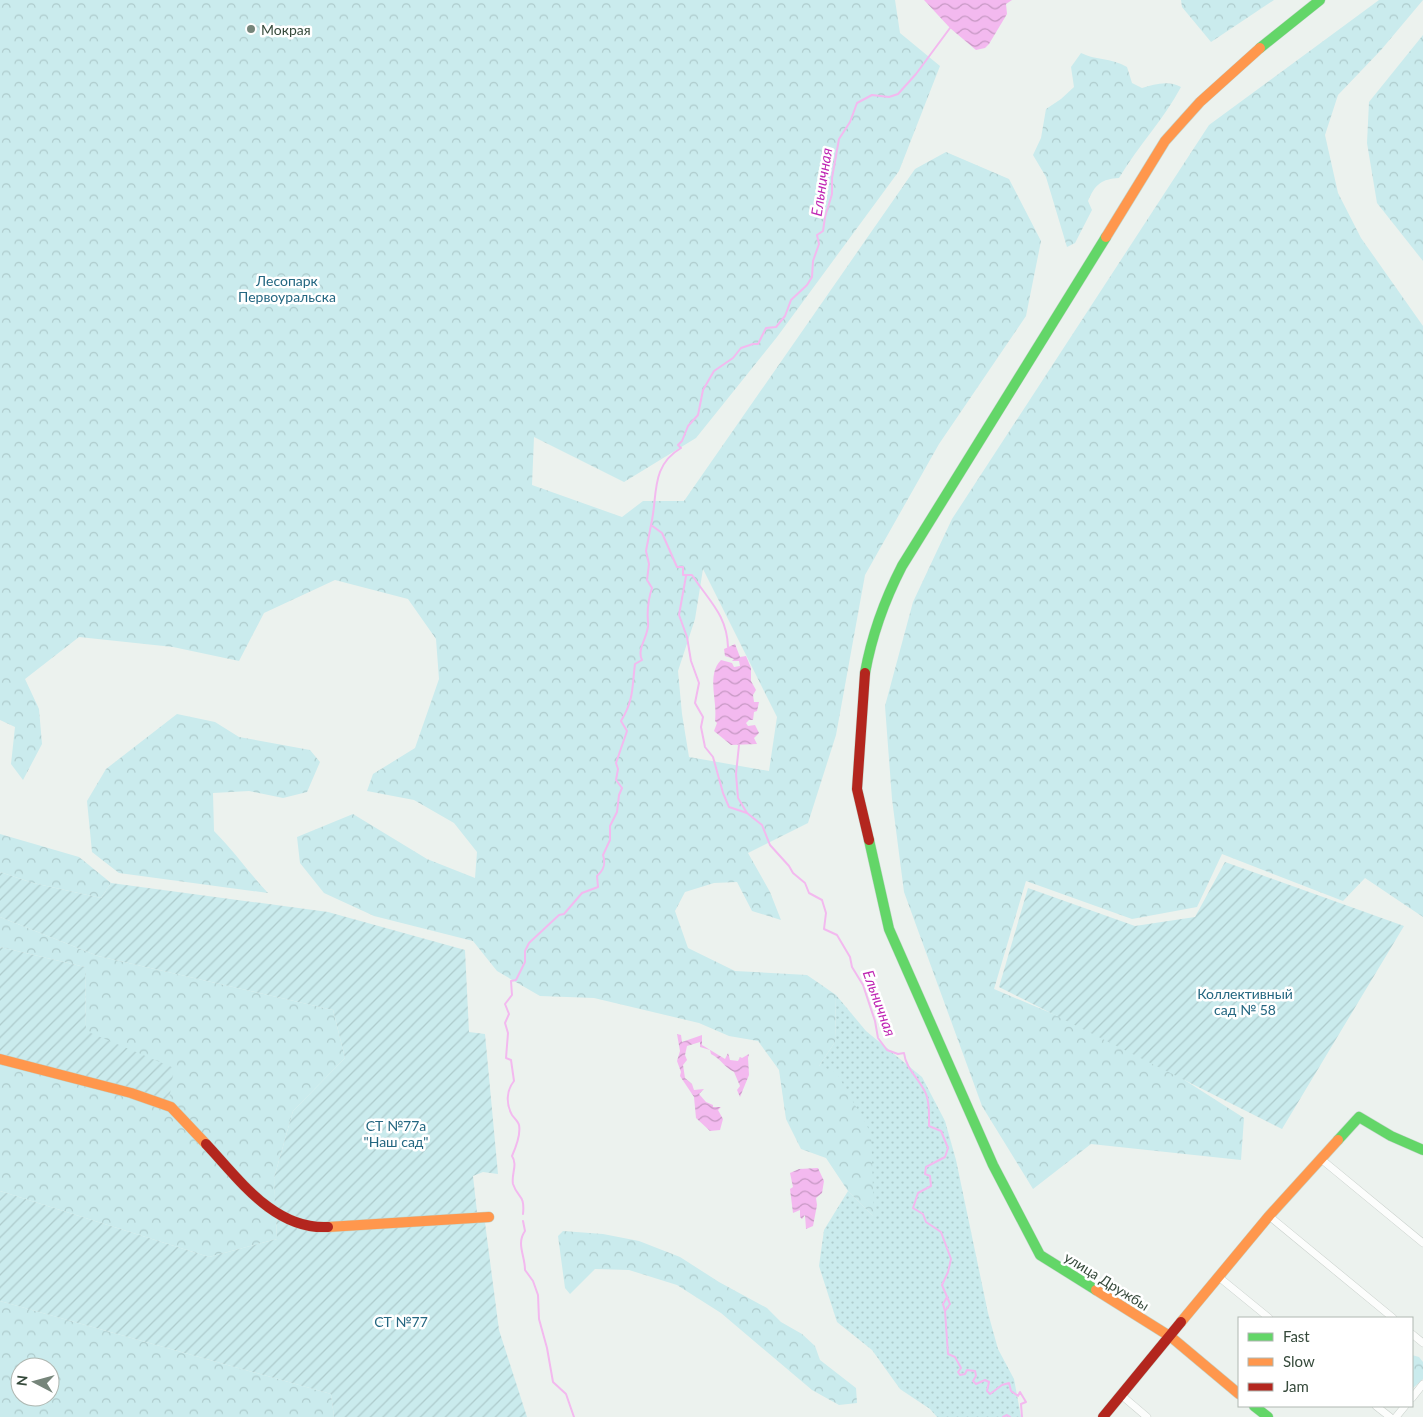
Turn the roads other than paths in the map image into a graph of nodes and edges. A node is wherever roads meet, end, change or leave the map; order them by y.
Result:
1 (1320, 0) edge
2 (0, 1059) edge
3 (1423, 1150) edge
4 (1321, 1159) junction
5 (1269, 1216) junction
6 (489, 1217) dead end
7 (1423, 1243) edge
8 (1220, 1278) junction
9 (1268, 1317) edge
10 (1392, 1317) edge
11 (1413, 1335) edge
12 (1171, 1337) junction
13 (1423, 1343) edge
14 (1423, 1384) edge
15 (1238, 1393) edge
16 (1120, 1394) junction
17 (1413, 1397) edge
18 (1255, 1407) edge
19 (1377, 1407) edge
20 (1404, 1407) edge
21 (1103, 1417) edge
22 (1147, 1417) edge
23 (1268, 1417) edge
24 (1390, 1417) edge
25 (1396, 1417) edge

1 - 12 street, улица Дружбы
2 - 6 street
3 - 4 street
4 - 5 street
4 - 7 street
5 - 8 street
5 - 10 street
8 - 9 street
8 - 12 street
11 - 13 street
12 - 15 street, улица Дружбы
12 - 16 street
14 - 17 street
16 - 21 street
16 - 22 street
18 - 23 street
19 - 24 street
20 - 25 street

